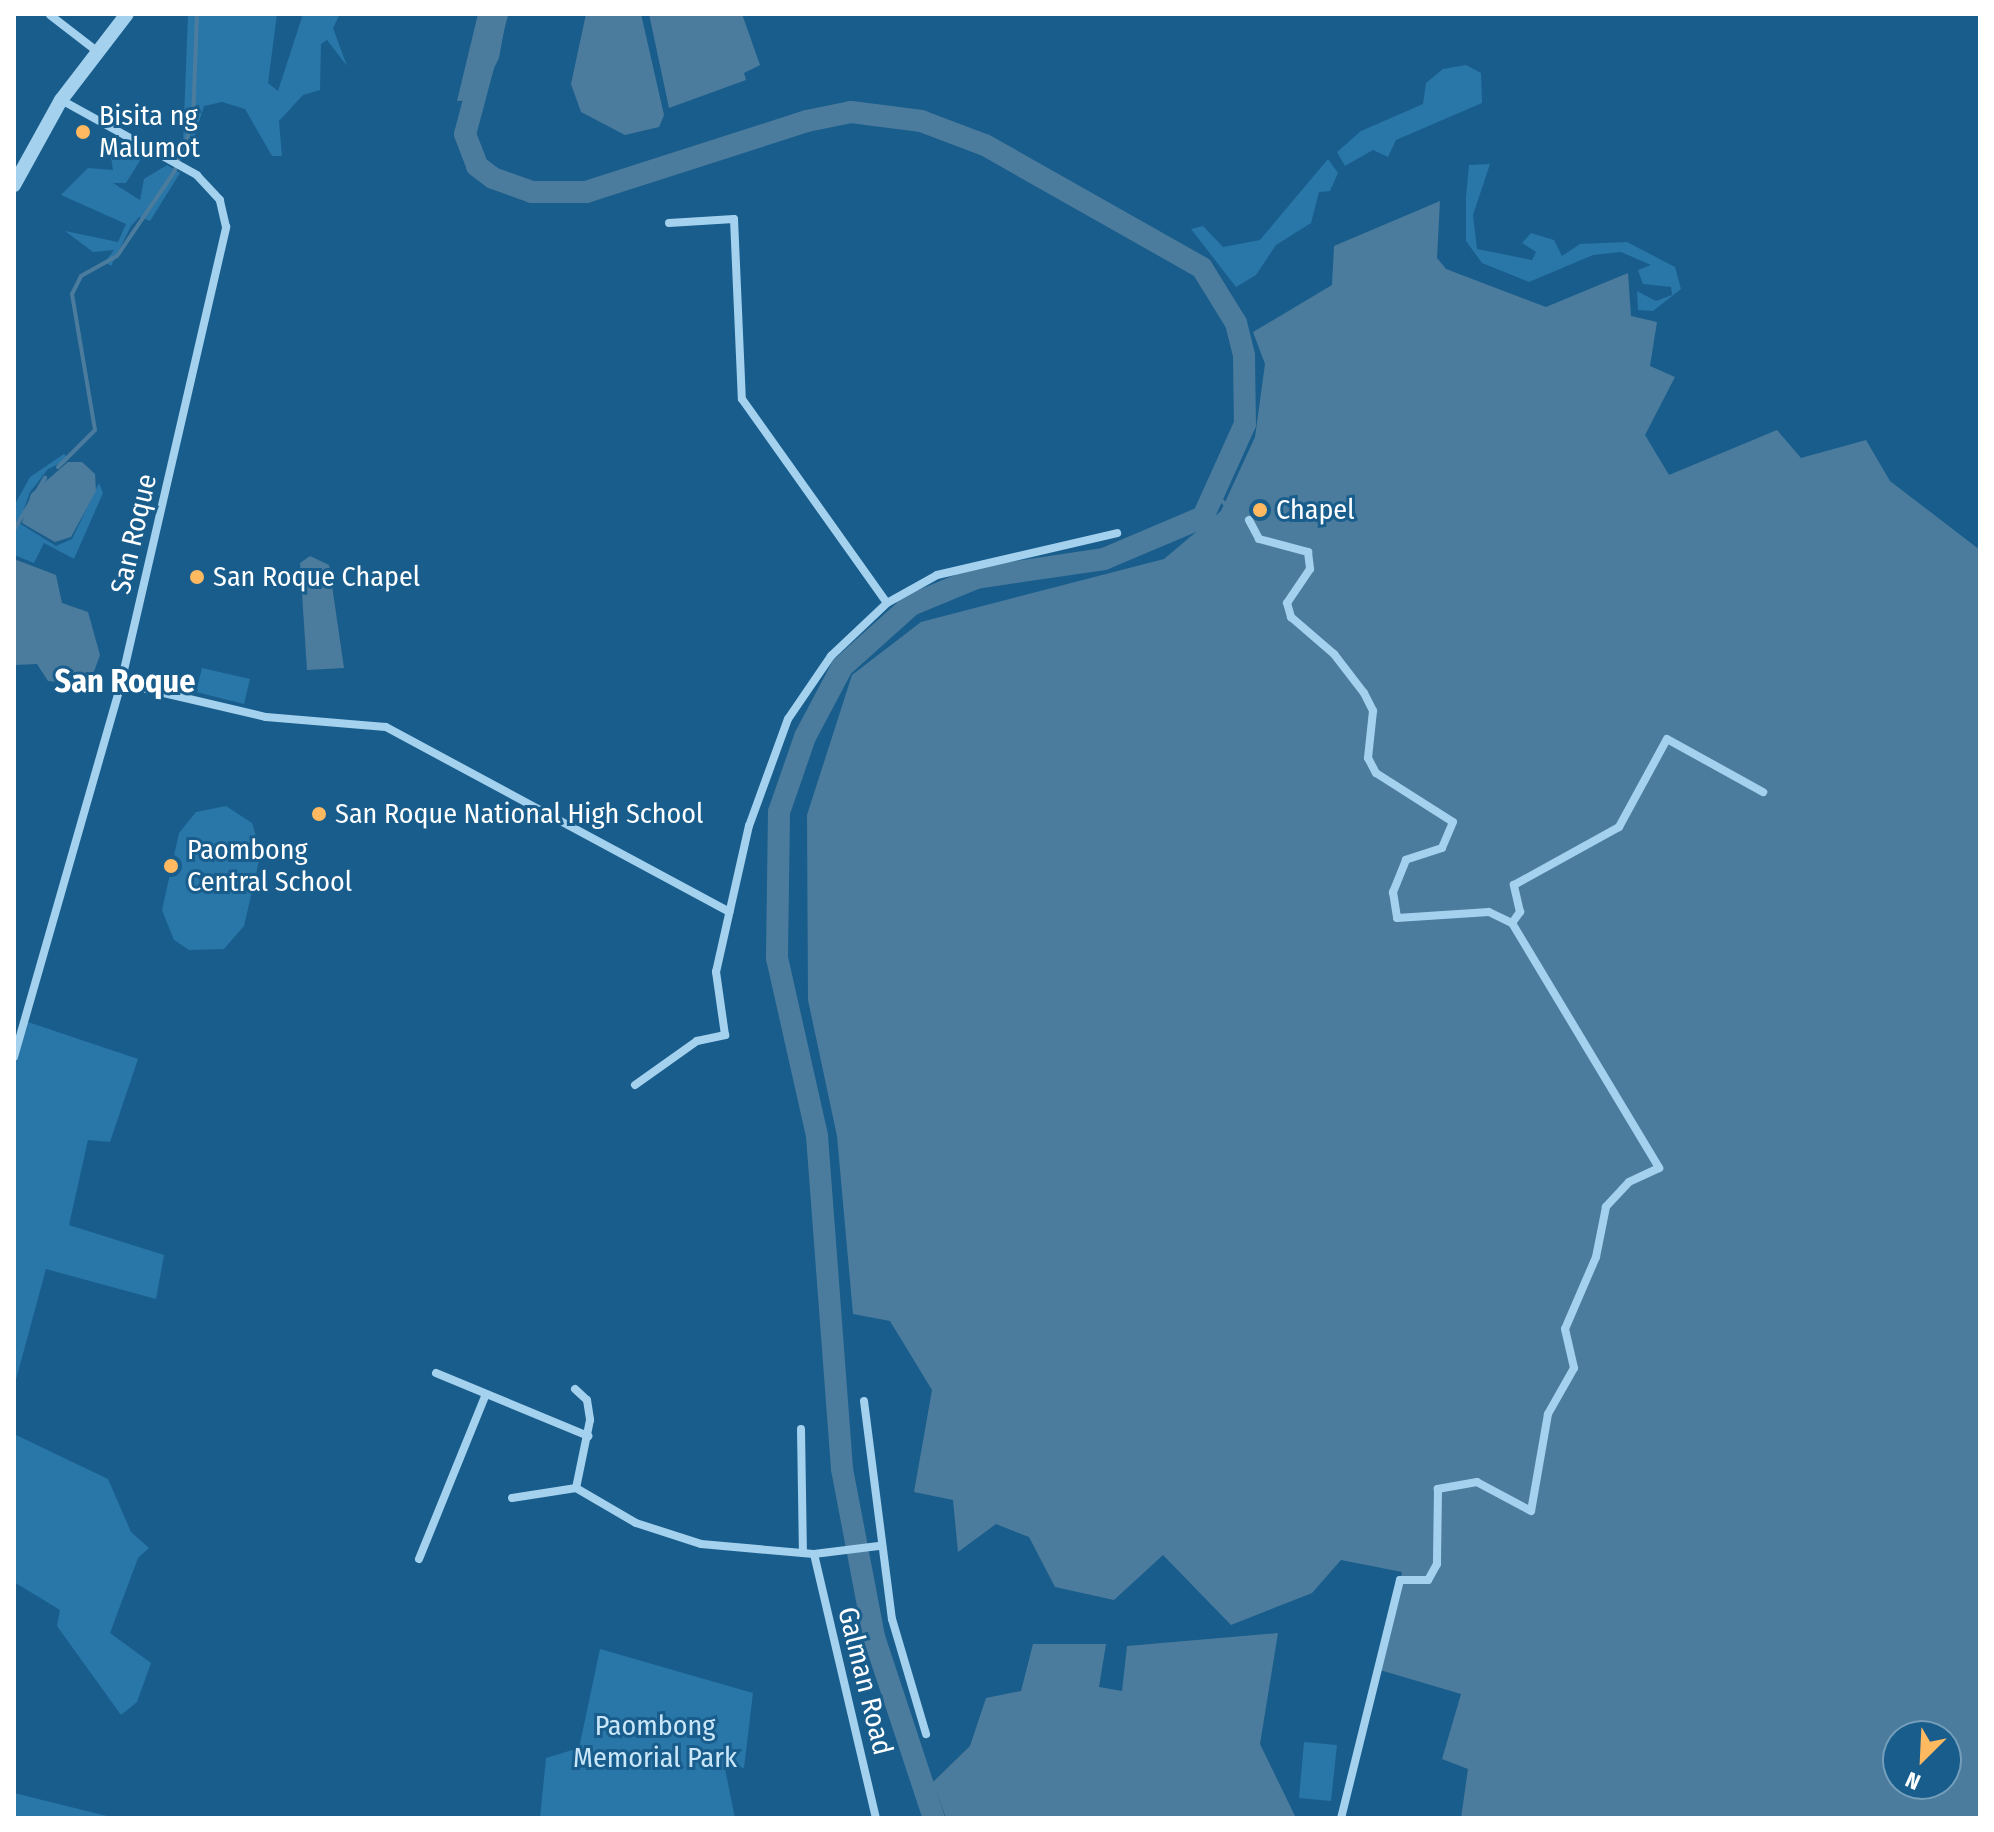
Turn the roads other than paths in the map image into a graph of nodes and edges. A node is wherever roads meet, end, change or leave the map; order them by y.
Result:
1 (127, 14) edge
2 (50, 15) edge
3 (98, 52) junction
4 (61, 100) junction
5 (14, 185) edge
6 (669, 223) dead end
7 (1249, 520) dead end
8 (1117, 533) dead end
9 (887, 603) junction
10 (121, 683) junction
11 (1763, 792) dead end
12 (729, 912) junction
13 (1512, 923) junction
14 (14, 1057) edge
15 (635, 1085) dead end
16 (436, 1373) dead end
17 (575, 1389) dead end
18 (486, 1394) junction
19 (864, 1401) dead end
20 (801, 1429) dead end
21 (588, 1436) junction
22 (576, 1488) junction
23 (512, 1498) dead end
24 (879, 1546) junction
25 (803, 1553) junction
26 (814, 1554) junction
27 (419, 1559) dead end
28 (926, 1734) dead end
29 (876, 1818) edge
30 (1341, 1818) edge

1 - 3 street
2 - 3 street
3 - 4 street
4 - 5 street
4 - 10 street, San Roque
6 - 9 street
7 - 13 street
8 - 9 street
9 - 12 street
10 - 12 street
10 - 14 street, San Roque
11 - 13 street
12 - 15 street
13 - 30 street
16 - 18 street
17 - 21 street
18 - 21 street
18 - 27 street
19 - 24 street
20 - 25 street
21 - 22 street
22 - 23 street
22 - 25 street
24 - 26 street
24 - 28 street
25 - 26 street
26 - 29 street, Galman Road

